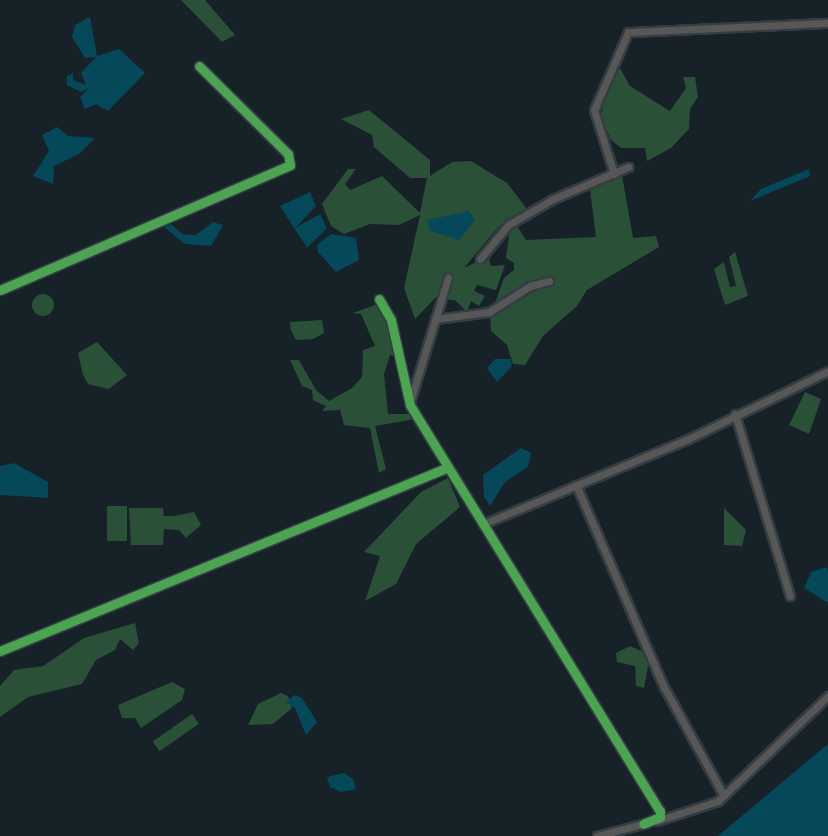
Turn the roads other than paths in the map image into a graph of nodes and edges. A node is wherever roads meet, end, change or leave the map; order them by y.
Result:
1 (828, 23) edge
2 (199, 66) dead end
3 (628, 167) dead end
4 (614, 174) junction
5 (480, 259) dead end
6 (448, 278) dead end
7 (549, 280) dead end
8 (0, 290) edge
9 (378, 299) dead end
10 (435, 319) junction
11 (828, 371) edge
12 (410, 405) junction
13 (735, 414) junction
14 (447, 468) junction
15 (576, 485) junction
16 (483, 524) junction
17 (790, 596) dead end
18 (0, 651) edge
19 (828, 696) edge
20 (724, 796) junction
21 (643, 824) junction
22 (597, 836) edge

1 - 4 street
2 - 8 street
3 - 4 street
4 - 5 street
6 - 10 street
7 - 10 street
9 - 12 street
10 - 12 street
11 - 13 street
12 - 14 street
13 - 15 street
13 - 17 street
14 - 16 street
14 - 18 street
15 - 16 street
15 - 20 street
16 - 21 street
19 - 20 street
20 - 21 street
21 - 22 street

